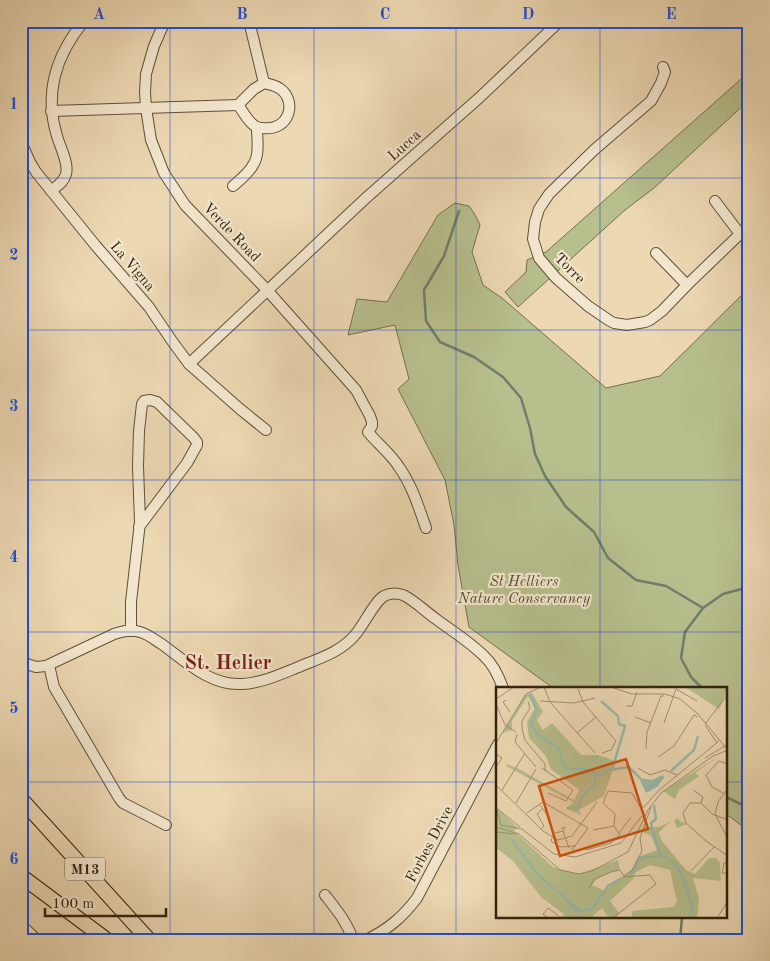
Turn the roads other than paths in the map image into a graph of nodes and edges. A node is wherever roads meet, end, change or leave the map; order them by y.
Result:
1 (84, 21) edge
2 (165, 21) edge
3 (248, 21) edge
4 (560, 21) edge
5 (663, 67) dead end
6 (264, 83) junction
7 (238, 105) junction
8 (146, 108) junction
9 (51, 111) junction
10 (257, 128) junction
11 (21, 142) edge
12 (233, 186) dead end
13 (51, 191) junction
14 (715, 201) dead end
15 (749, 226) edge
16 (740, 234) junction
17 (656, 253) dead end
18 (687, 285) junction
19 (267, 290) junction
20 (189, 364) junction
21 (266, 430) dead end
22 (139, 528) junction
23 (426, 528) dead end
24 (131, 631) junction
25 (21, 662) edge
26 (49, 665) junction
27 (503, 687) edge
28 (496, 748) edge
29 (21, 799) edge
30 (166, 825) dead end
31 (21, 876) edge
32 (325, 895) dead end
33 (21, 925) edge
34 (37, 940) edge
35 (107, 940) edge
36 (148, 940) edge
37 (352, 940) edge
38 (366, 940) edge

1 - 9 street
2 - 8 street, Verde Road
3 - 6 street
4 - 19 street, Lucca
5 - 18 street, Torre
6 - 7 street
6 - 10 street
7 - 8 street
7 - 10 street
8 - 9 street
8 - 19 street, Verde Road
9 - 13 street
10 - 12 street
11 - 13 street, La Vigna
13 - 20 street, La Vigna
14 - 16 street
15 - 16 street, Torre
16 - 18 street, Torre
17 - 18 street
19 - 20 street
19 - 23 street, Verde Road
20 - 21 street, La Vigna
22 - 22 street
22 - 24 street
24 - 26 street
24 - 27 street
25 - 26 street
26 - 30 street
28 - 38 street, Forbes Drive
29 - 36 highway, M13
31 - 35 highway, M13
32 - 37 street
33 - 34 street

